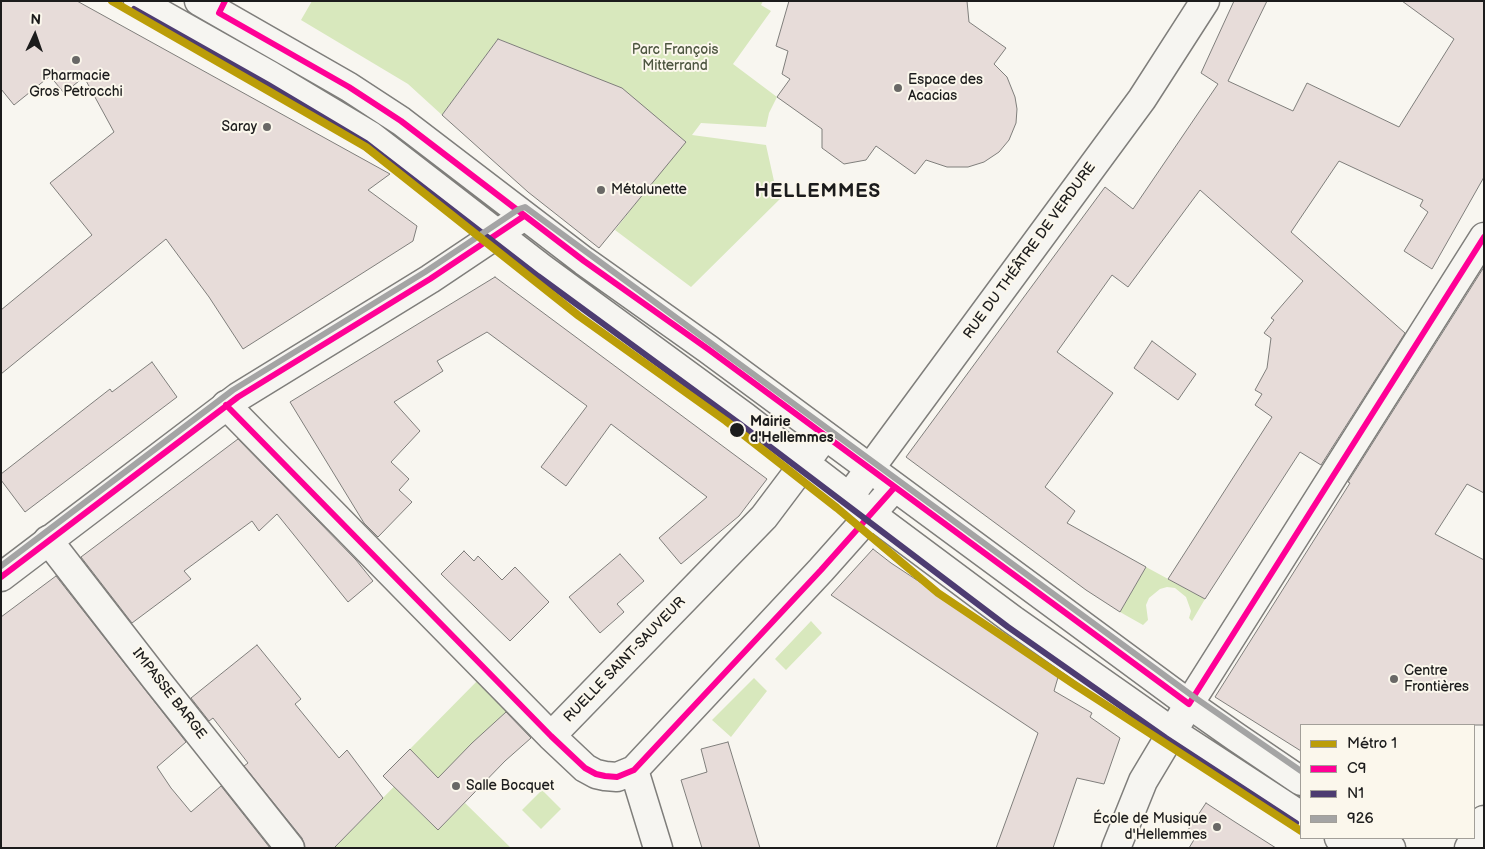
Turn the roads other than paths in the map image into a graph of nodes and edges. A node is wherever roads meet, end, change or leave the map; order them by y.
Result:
1 (138, 1) edge
2 (1205, 1) edge
3 (214, 5) edge
4 (205, 38) junction
5 (524, 216) junction
6 (497, 234) junction
7 (1484, 237) edge
8 (226, 405) junction
9 (825, 436) junction
10 (805, 464) junction
11 (870, 469) junction
12 (894, 488) junction
13 (849, 497) junction
14 (871, 514) junction
15 (48, 540) junction
16 (1, 577) edge
17 (1189, 704) junction
18 (1171, 731) junction
19 (551, 736) junction
20 (634, 770) junction
21 (1300, 780) edge
22 (1300, 815) edge
23 (1484, 820) edge
24 (1475, 837) edge
25 (1341, 839) edge
26 (1379, 839) edge
27 (290, 848) edge
28 (658, 848) edge
29 (1116, 848) edge
30 (1358, 848) edge
31 (1391, 848) edge

1 - 4 street
2 - 11 street, RUE DU THÉÂTRE DE VERDURE
3 - 4 street
3 - 5 street
4 - 6 street
5 - 6 street
5 - 9 street
6 - 8 street
6 - 10 street
7 - 17 street
8 - 15 street
8 - 19 street
9 - 10 street, RUELLE SAINT-SAUVEUR
9 - 11 street
10 - 13 street
10 - 19 street, RUELLE SAINT-SAUVEUR
11 - 12 street
11 - 13 street, RUE DU THÉÂTRE DE VERDURE
12 - 14 street
12 - 17 street
13 - 14 street
14 - 18 street
14 - 20 street
15 - 16 street
15 - 27 street, IMPASSE BARGE
17 - 18 street
17 - 21 street
18 - 22 street
18 - 29 street
19 - 20 street
20 - 28 street
23 - 24 street
25 - 30 street
26 - 31 street

